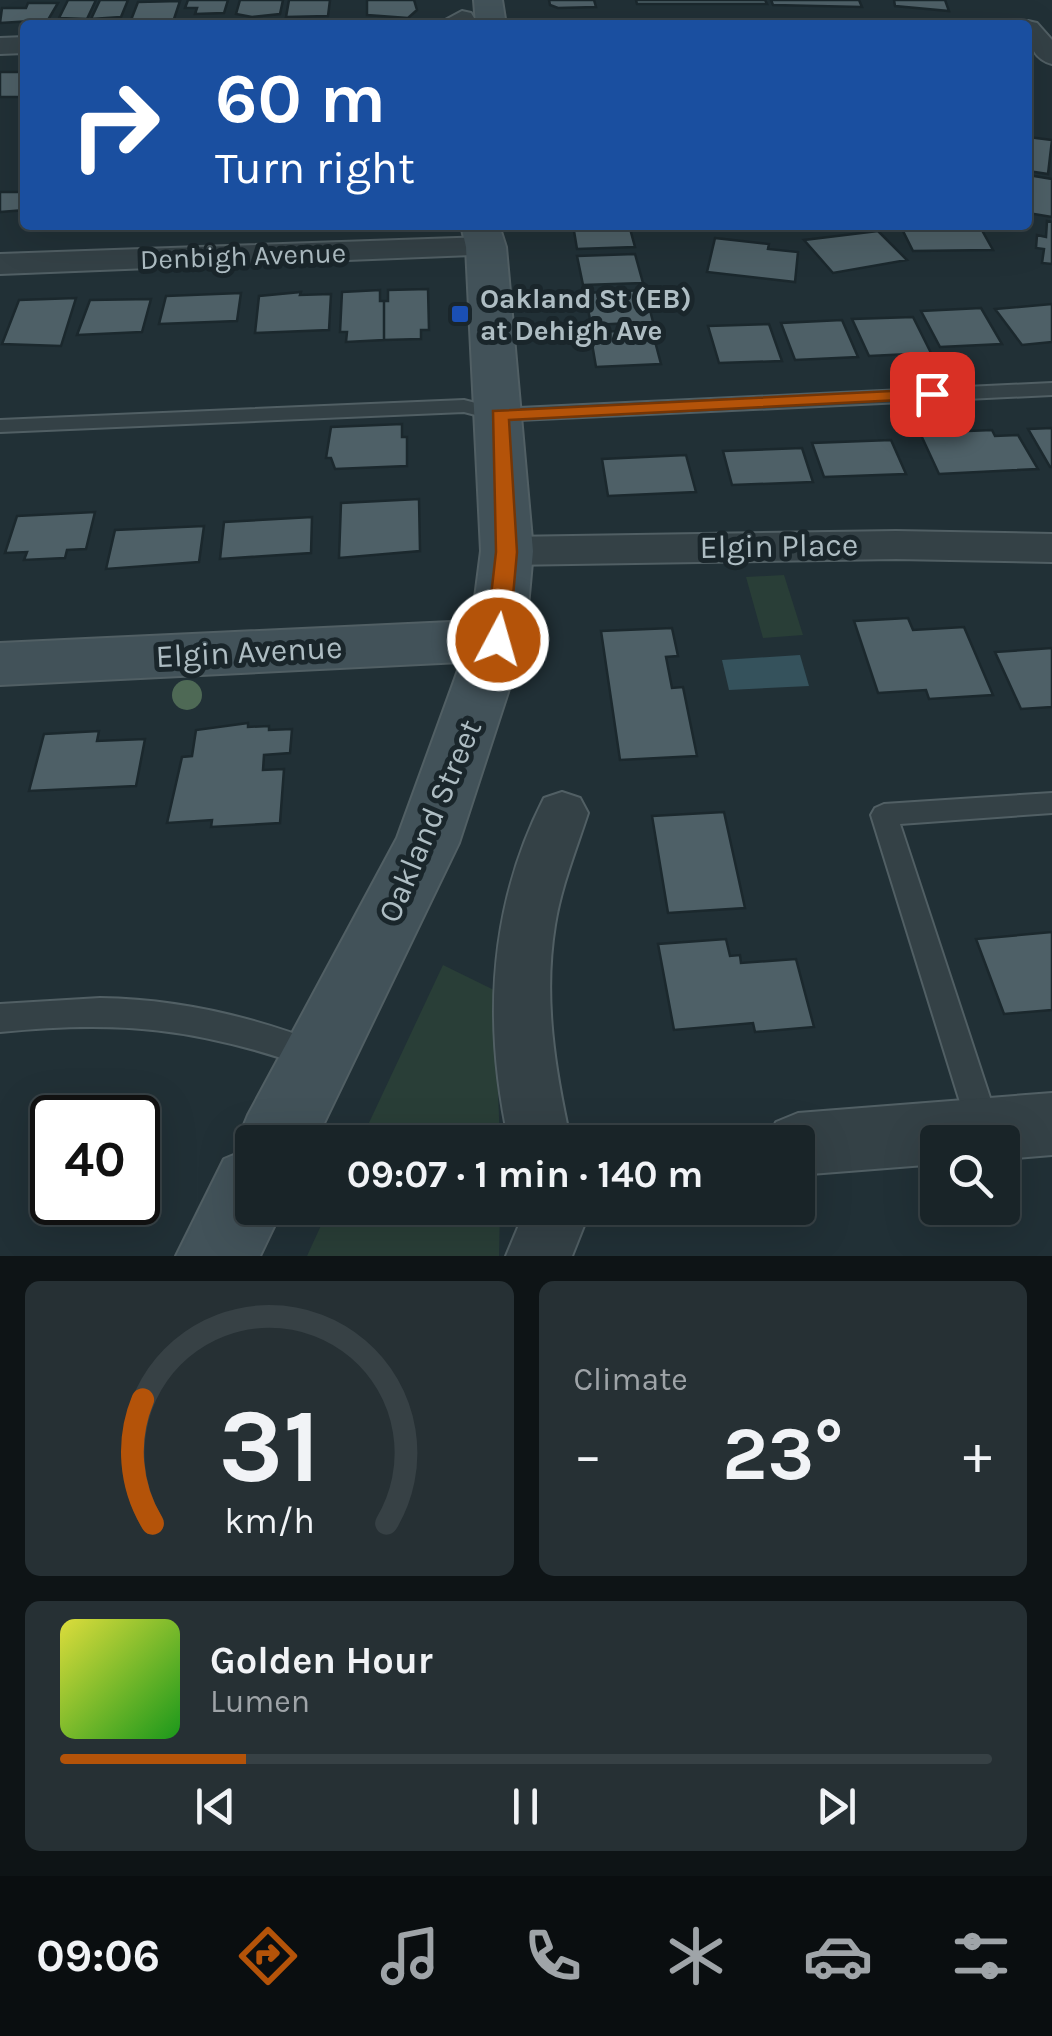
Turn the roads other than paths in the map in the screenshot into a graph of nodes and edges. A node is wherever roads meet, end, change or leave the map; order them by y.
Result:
1 (488, 0) edge
2 (466, 20) edge
3 (1032, 34) edge
4 (1052, 56) edge
5 (485, 234) edge
6 (0, 264) edge
7 (1052, 389) edge
8 (499, 415) junction
9 (0, 426) edge
10 (1052, 548) edge
11 (507, 552) junction
12 (498, 640) junction
13 (0, 664) edge
14 (1052, 803) edge
15 (562, 813) dead end
16 (0, 1018) edge
17 (319, 1058) junction
18 (1052, 1124) edge
19 (284, 1125) edge
20 (537, 1125) edge
21 (983, 1125) edge
22 (1020, 1126) edge
23 (920, 1134) edge
24 (815, 1143) edge
25 (235, 1221) edge
26 (552, 1225) edge
27 (217, 1256) edge
28 (539, 1256) edge

1 - 2 street
3 - 4 street
5 - 6 street, Denbigh Avenue
5 - 8 street, Oakland Street
7 - 8 lane
8 - 9 lane
8 - 11 street, Oakland Street
10 - 11 street, Elgin Place
11 - 12 street, Oakland Street
12 - 13 street, Elgin Avenue
12 - 17 street, Oakland Street
14 - 21 lane
15 - 20 street
16 - 17 lane
17 - 19 street, Oakland Street
18 - 22 street
23 - 24 street
25 - 27 street
26 - 28 street

